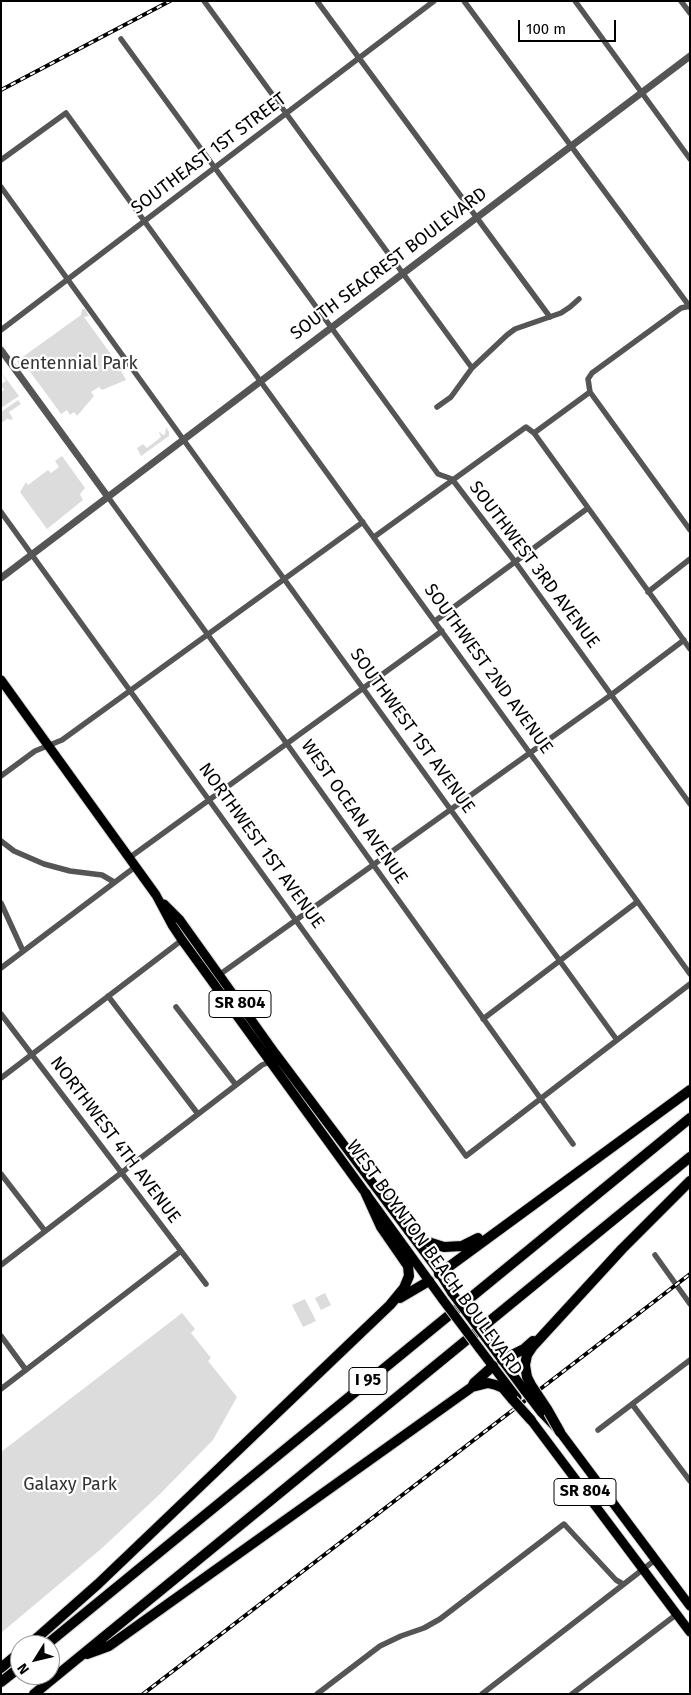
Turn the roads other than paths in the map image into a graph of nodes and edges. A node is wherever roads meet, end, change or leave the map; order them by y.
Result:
1 (204, 1) edge
2 (317, 1) edge
3 (434, 1) edge
4 (464, 1) edge
5 (575, 1) edge
6 (682, 1) edge
7 (690, 13) edge
8 (121, 39) dead end
9 (690, 56) edge
10 (360, 58) junction
11 (641, 93) junction
12 (286, 114) junction
13 (570, 146) junction
14 (690, 159) edge
15 (1, 160) edge
16 (215, 168) junction
17 (1, 187) edge
18 (476, 217) junction
19 (144, 222) junction
20 (402, 273) junction
21 (68, 279) junction
22 (579, 299) dead end
23 (690, 307) edge
24 (550, 317) junction
25 (331, 327) junction
26 (1, 330) edge
27 (1, 350) edge
28 (472, 368) junction
29 (261, 381) junction
30 (590, 392) junction
31 (437, 408) dead end
32 (534, 433) junction
33 (184, 439) junction
34 (452, 479) junction
35 (108, 497) junction
36 (588, 508) junction
37 (1, 512) edge
38 (363, 522) junction
39 (690, 530) edge
40 (374, 537) junction
41 (32, 555) junction
42 (690, 559) edge
43 (516, 563) junction
44 (1, 578) edge
45 (284, 578) junction
46 (648, 592) junction
47 (435, 622) junction
48 (442, 631) junction
49 (208, 635) junction
50 (684, 640) junction
51 (690, 649) edge
52 (1, 680) edge
53 (363, 689) junction
54 (130, 691) junction
55 (611, 695) junction
56 (287, 744) junction
57 (48, 746) junction
58 (530, 752) junction
59 (1, 776) edge
60 (209, 800) junction
61 (690, 804) edge
62 (450, 810) junction
63 (1, 841) edge
64 (129, 858) junction
65 (373, 864) junction
66 (135, 867) junction
67 (114, 882) junction
68 (158, 898) junction
69 (637, 902) junction
70 (1, 903) edge
71 (297, 921) junction
72 (182, 940) junction
73 (23, 951) junction
74 (560, 960) junction
75 (1, 968) edge
76 (690, 974) edge
77 (219, 975) junction
78 (690, 984) edge
79 (108, 996) junction
80 (176, 1007) dead end
81 (1, 1014) edge
82 (483, 1019) junction
83 (617, 1040) junction
84 (31, 1055) junction
85 (270, 1062) junction
86 (1, 1078) edge
87 (236, 1085) junction
88 (690, 1090) edge
89 (541, 1098) junction
90 (321, 1113) junction
91 (198, 1114) junction
92 (690, 1118) edge
93 (574, 1144) dead end
94 (690, 1157) edge
95 (122, 1172) junction
96 (1, 1174) edge
97 (690, 1181) edge
98 (366, 1194) junction
99 (511, 1220) junction
100 (45, 1231) junction
101 (409, 1231) junction
102 (180, 1251) junction
103 (655, 1255) dead end
104 (1, 1265) edge
105 (439, 1274) junction
106 (429, 1281) junction
107 (206, 1284) dead end
108 (690, 1304) edge
109 (390, 1305) junction
110 (551, 1325) junction
111 (1, 1336) edge
112 (690, 1360) edge
113 (498, 1363) junction
114 (26, 1370) junction
115 (472, 1387) junction
116 (528, 1388) junction
117 (1, 1389) edge
118 (515, 1399) junction
119 (632, 1404) junction
120 (532, 1420) joint
121 (598, 1430) dead end
122 (560, 1432) joint
123 (690, 1481) edge
124 (655, 1560) junction
125 (643, 1569) junction
126 (623, 1584) junction
127 (690, 1606) edge
128 (677, 1614) junction
129 (690, 1632) edge
130 (40, 1635) edge
131 (58, 1635) edge
132 (79, 1656) junction
133 (34, 1694) edge
134 (317, 1694) edge
135 (482, 1694) edge
136 (572, 1694) edge

1 - 12 street
2 - 10 street
3 - 10 street, SOUTHEAST 1ST STREET
4 - 13 street
5 - 11 street
6 - 7 street
8 - 16 street, SOUTHWEST 3RD AVENUE
9 - 11 street, SOUTH SEACREST BOULEVARD
10 - 12 street, SOUTHEAST 1ST STREET
10 - 18 street
11 - 13 street, SOUTH SEACREST BOULEVARD
11 - 14 street
12 - 16 street, SOUTHEAST 1ST STREET
12 - 20 street
13 - 18 street, SOUTH SEACREST BOULEVARD
13 - 23 street
15 - 19 street, SOUTHWEST 2ND AVENUE
16 - 19 street, SOUTHEAST 1ST STREET
16 - 25 street, SOUTHWEST 3RD AVENUE
17 - 21 street, SOUTHWEST 1ST AVENUE
18 - 20 street, SOUTH SEACREST BOULEVARD
18 - 24 street
19 - 21 street, SOUTHEAST 1ST STREET
19 - 29 street, SOUTHWEST 2ND AVENUE
20 - 25 street, SOUTH SEACREST BOULEVARD
20 - 28 street
21 - 26 street, SOUTHEAST 1ST STREET
21 - 33 street, SOUTHWEST 1ST AVENUE
22 - 24 street
23 - 30 street
24 - 28 street
25 - 29 street, SOUTH SEACREST BOULEVARD
25 - 34 street, SOUTHWEST 3RD AVENUE
27 - 35 street
28 - 31 street
29 - 33 street, SOUTH SEACREST BOULEVARD
29 - 38 street, SOUTHWEST 2ND AVENUE
30 - 32 street
30 - 39 street
32 - 34 street
32 - 36 street
33 - 35 street, SOUTH SEACREST BOULEVARD
33 - 45 street, SOUTHWEST 1ST AVENUE
34 - 40 street
34 - 43 street, SOUTHWEST 3RD AVENUE
35 - 41 street, SOUTH SEACREST BOULEVARD
35 - 49 street, WEST OCEAN AVENUE
36 - 43 street
36 - 46 street
37 - 41 street, NORTHWEST 1ST AVENUE
38 - 40 street, SOUTHWEST 2ND AVENUE
38 - 45 street
40 - 47 street, SOUTHWEST 2ND AVENUE
41 - 44 street, SOUTH SEACREST BOULEVARD
41 - 54 street, NORTHWEST 1ST AVENUE
42 - 46 street
43 - 47 street
43 - 55 street, SOUTHWEST 3RD AVENUE
45 - 49 street
45 - 53 street, SOUTHWEST 1ST AVENUE
46 - 50 street
47 - 48 street, SOUTHWEST 2ND AVENUE
48 - 53 street
48 - 58 street, SOUTHWEST 2ND AVENUE
49 - 54 street
49 - 56 street, WEST OCEAN AVENUE
50 - 51 street
50 - 55 street
52 - 57 main road, WEST BOYNTON BEACH BOULEVARD / SR 804
53 - 56 street
53 - 62 street, SOUTHWEST 1ST AVENUE
54 - 57 street
54 - 60 street, NORTHWEST 1ST AVENUE
55 - 58 street
55 - 61 street, SOUTHWEST 3RD AVENUE
56 - 60 street
56 - 65 street, WEST OCEAN AVENUE
57 - 59 street
57 - 64 main road, WEST BOYNTON BEACH BOULEVARD / SR 804
58 - 62 street
58 - 69 street, SOUTHWEST 2ND AVENUE
60 - 64 street
60 - 71 street, NORTHWEST 1ST AVENUE
62 - 65 street
62 - 74 street, SOUTHWEST 1ST AVENUE
63 - 67 street
64 - 66 main road, WEST BOYNTON BEACH BOULEVARD / SR 804
65 - 71 street
65 - 82 street, WEST OCEAN AVENUE
66 - 67 street
66 - 68 main road, WEST BOYNTON BEACH BOULEVARD / SR 804
67 - 73 street
68 - 72 main road, WEST BOYNTON BEACH BOULEVARD / SR 804
68 - 77 main road, WEST BOYNTON BEACH BOULEVARD / SR 804
69 - 74 street
69 - 76 street, SOUTHWEST 2ND AVENUE
70 - 73 street
71 - 77 street
71 - 89 street, NORTHWEST 1ST AVENUE
72 - 79 street
72 - 85 main road, WEST BOYNTON BEACH BOULEVARD / SR 804
73 - 75 street
74 - 82 street
74 - 83 street, SOUTHWEST 1ST AVENUE
77 - 90 main road, WEST BOYNTON BEACH BOULEVARD / SR 804
78 - 83 street
79 - 84 street
79 - 91 street
80 - 87 street
81 - 84 street, NORTHWEST 4TH AVENUE
82 - 89 street, WEST OCEAN AVENUE
83 - 89 street
84 - 86 street
84 - 95 street, NORTHWEST 4TH AVENUE
85 - 87 street
85 - 90 main road
85 - 98 main road, WEST BOYNTON BEACH BOULEVARD / SR 804
87 - 91 street
88 - 99 highway
89 - 93 street, WEST OCEAN AVENUE
90 - 101 main road, WEST BOYNTON BEACH BOULEVARD / SR 804
91 - 95 street
92 - 131 highway, I 95
94 - 132 highway, I 95
95 - 100 street
95 - 102 street, NORTHWEST 4TH AVENUE
96 - 100 street
97 - 110 highway
98 - 106 main road, WEST BOYNTON BEACH BOULEVARD / SR 804
98 - 109 highway
99 - 101 highway
99 - 105 highway
100 - 104 street
101 - 105 main road, WEST BOYNTON BEACH BOULEVARD / SR 804
102 - 107 street, NORTHWEST 4TH AVENUE
102 - 114 street
103 - 108 street
105 - 106 main road
105 - 113 main road, WEST BOYNTON BEACH BOULEVARD / SR 804, bridge
106 - 109 highway
106 - 113 main road, WEST BOYNTON BEACH BOULEVARD / SR 804, bridge
109 - 130 highway
110 - 113 highway
110 - 116 highway
111 - 114 street
112 - 119 street
113 - 115 highway
113 - 116 main road, WEST BOYNTON BEACH BOULEVARD / SR 804
113 - 118 main road, WEST BOYNTON BEACH BOULEVARD / SR 804
114 - 117 street
115 - 118 highway
115 - 132 highway
116 - 122 highway, bridge
118 - 120 highway, bridge
119 - 121 street
119 - 123 street
120 - 125 main road, SR 804
122 - 124 main road, SR 804
124 - 125 street
124 - 127 main road, SR 804
125 - 126 street
125 - 128 main road, SR 804
126 - 134 street
126 - 135 street
128 - 129 main road, SR 804
128 - 136 street
132 - 133 highway, I 95

